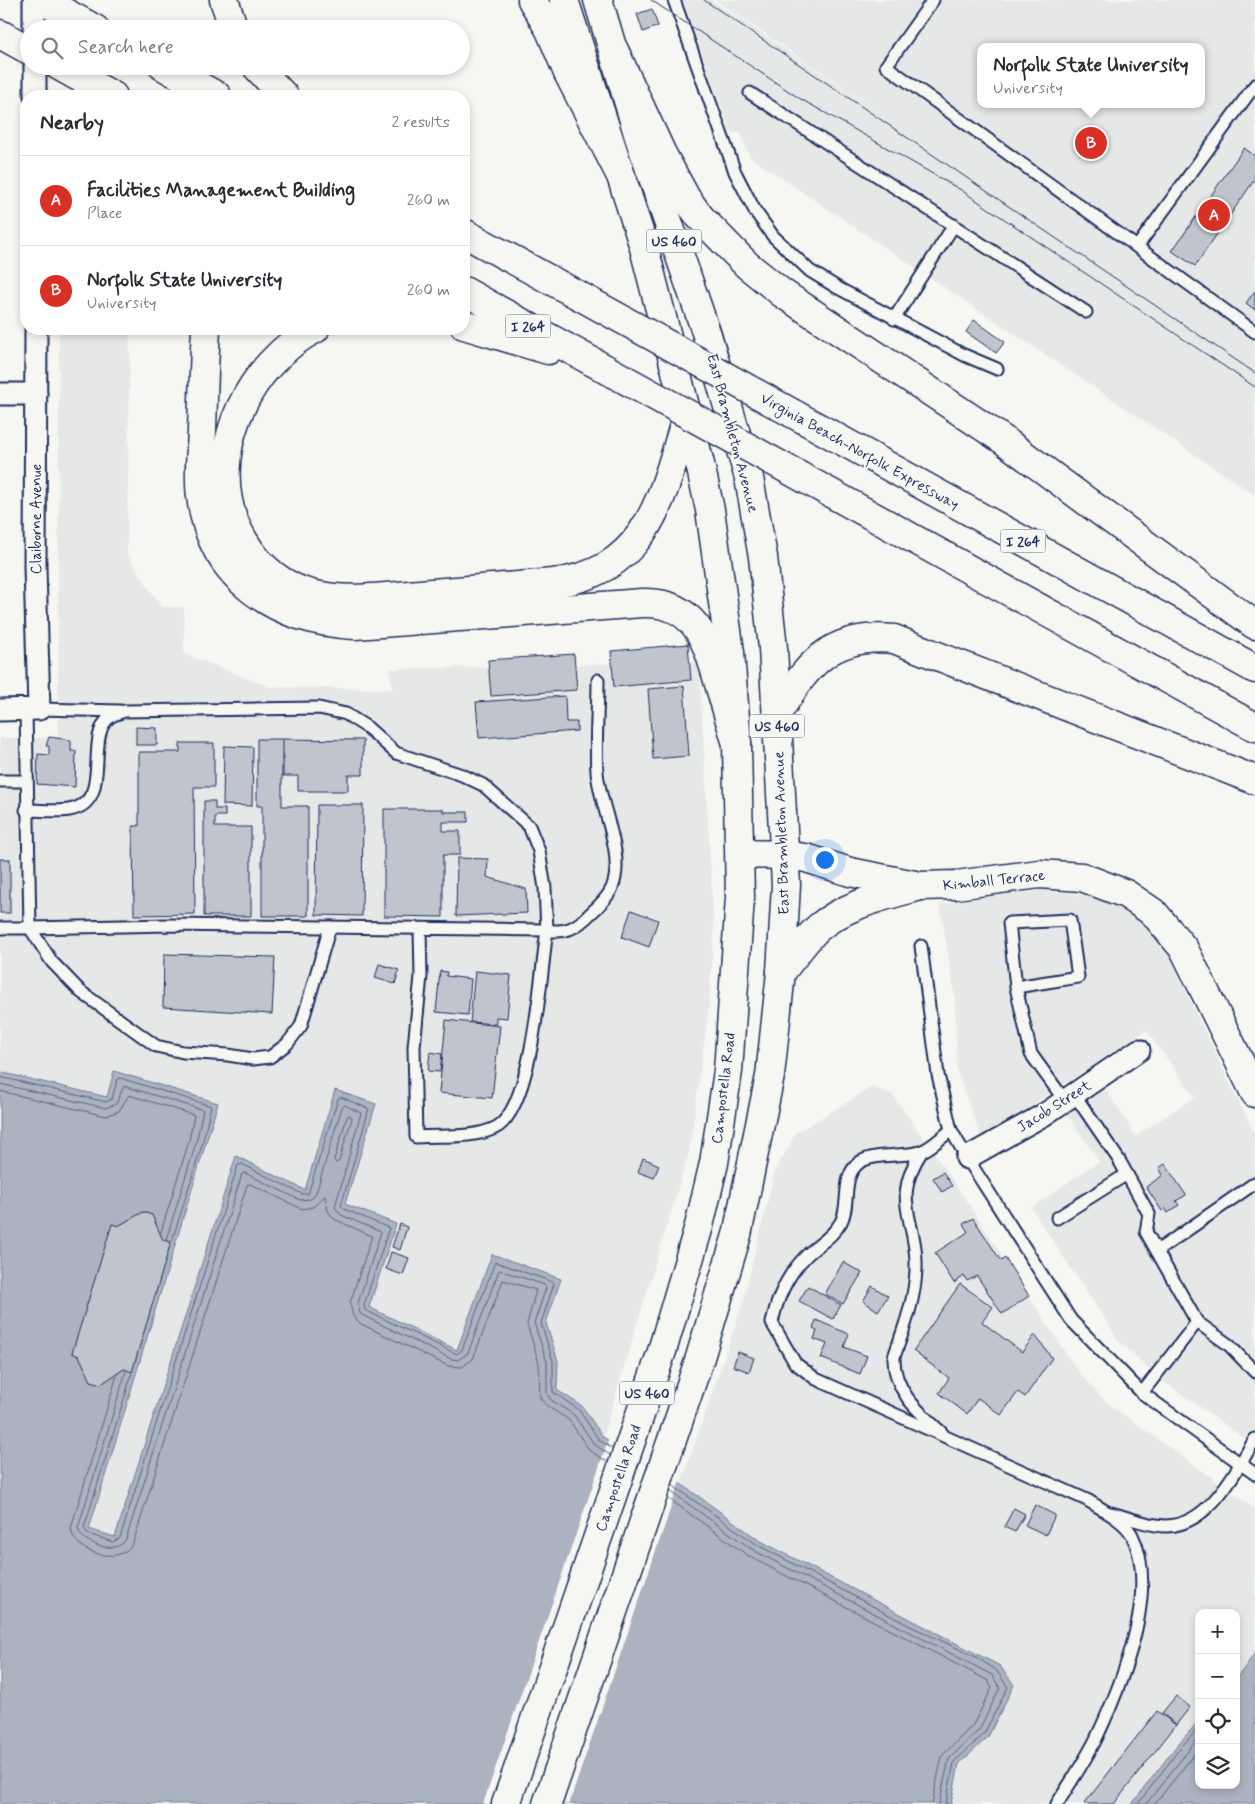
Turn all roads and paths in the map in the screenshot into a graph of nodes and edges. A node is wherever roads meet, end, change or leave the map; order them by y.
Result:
1 (34, 0) edge
2 (42, 0) edge
3 (224, 0) edge
4 (532, 0) edge
5 (564, 0) edge
6 (598, 0) edge
7 (674, 0) edge
8 (934, 0) edge
9 (34, 20) edge
10 (79, 20) edge
11 (231, 20) edge
12 (0, 34) edge
13 (20, 45) edge
14 (614, 50) junction
15 (35, 75) edge
16 (72, 75) edge
17 (179, 75) edge
18 (264, 75) edge
19 (1255, 85) edge
20 (35, 90) edge
21 (95, 90) edge
22 (206, 90) edge
23 (278, 90) edge
24 (750, 93) dead end
25 (624, 180) junction
26 (954, 225) junction
27 (470, 236) edge
28 (1138, 247) junction
29 (470, 294) edge
30 (1086, 312) dead end
31 (894, 318) junction
32 (470, 327) edge
33 (1255, 332) edge
34 (36, 335) edge
35 (206, 335) edge
36 (304, 335) edge
37 (593, 362) junction
38 (997, 369) dead end
39 (0, 394) edge
40 (36, 394) junction
41 (686, 415) junction
42 (1255, 624) edge
43 (1255, 669) edge
44 (598, 680) dead end
45 (0, 710) edge
46 (33, 710) junction
47 (124, 711) junction
48 (776, 714) junction
49 (1255, 727) edge
50 (737, 744) junction
51 (1255, 780) edge
52 (0, 781) edge
53 (26, 781) junction
54 (26, 810) junction
55 (740, 854) junction
56 (784, 855) junction
57 (920, 886) junction
58 (330, 927) junction
59 (0, 928) edge
60 (30, 928) junction
61 (420, 929) junction
62 (547, 930) junction
63 (921, 946) dead end
64 (781, 972) junction
65 (1016, 987) junction
66 (1139, 1050) dead end
67 (1255, 1093) edge
68 (1070, 1098) junction
69 (951, 1130) junction
70 (922, 1151) junction
71 (967, 1158) junction
72 (1127, 1174) junction
73 (1255, 1183) edge
74 (1057, 1218) dead end
75 (1157, 1251) junction
76 (1197, 1322) junction
77 (1255, 1372) edge
78 (1142, 1393) junction
79 (949, 1439) junction
80 (1255, 1440) edge
81 (1241, 1464) junction
82 (1255, 1474) edge
83 (1107, 1512) junction
84 (506, 1804) edge
85 (547, 1804) edge
86 (1057, 1804) edge

1 - 9 street
2 - 10 main road
3 - 11 main road
4 - 25 main road
5 - 25 main road, US 460
6 - 14 main road, East Brambleton Avenue / US 460
7 - 31 lane
8 - 28 lane
12 - 13 main road
14 - 42 main road
14 - 48 main road, East Brambleton Avenue / US 460
15 - 20 street
16 - 21 main road
17 - 22 main road
18 - 23 main road
19 - 28 lane
24 - 26 lane
25 - 41 main road, US 460
26 - 30 lane
26 - 31 lane
27 - 43 main road, Virginia Beach-Norfolk Expressway / I 264, bridge
28 - 33 lane
29 - 37 main road, I 264
31 - 38 lane
32 - 37 main road
34 - 40 street, Claiborne Avenue
35 - 50 main road
36 - 41 main road
37 - 49 main road, I 264, bridge
39 - 40 street
40 - 46 street, Claiborne Avenue
41 - 50 main road, US 460
44 - 62 lane
45 - 46 street
46 - 47 lane
46 - 53 lane
47 - 54 lane
47 - 62 lane
48 - 51 main road
48 - 56 main road, East Brambleton Avenue / US 460
50 - 55 main road, US 460
52 - 53 lane
53 - 54 lane
54 - 60 lane
55 - 56 main road, Kimball Terrace
55 - 84 main road, Campostella Road / US 460
56 - 57 main road, Kimball Terrace
56 - 64 main road, East Brambleton Avenue / US 460
57 - 64 main road
57 - 67 main road, Kimball Terrace
58 - 60 lane
58 - 60 lane
58 - 61 lane
59 - 60 lane
61 - 62 lane
61 - 62 lane
63 - 69 lane
64 - 85 main road, US 460
65 - 65 lane
65 - 68 lane
66 - 68 street, Jacob Street
68 - 71 street, Jacob Street
68 - 72 lane
69 - 70 lane
69 - 71 lane
70 - 79 lane
70 - 79 lane
71 - 78 lane
72 - 74 lane
72 - 75 lane
73 - 75 lane
75 - 76 lane
76 - 77 lane
76 - 78 lane
78 - 81 lane
79 - 83 lane
80 - 81 lane
81 - 82 lane
81 - 83 lane
83 - 86 lane

